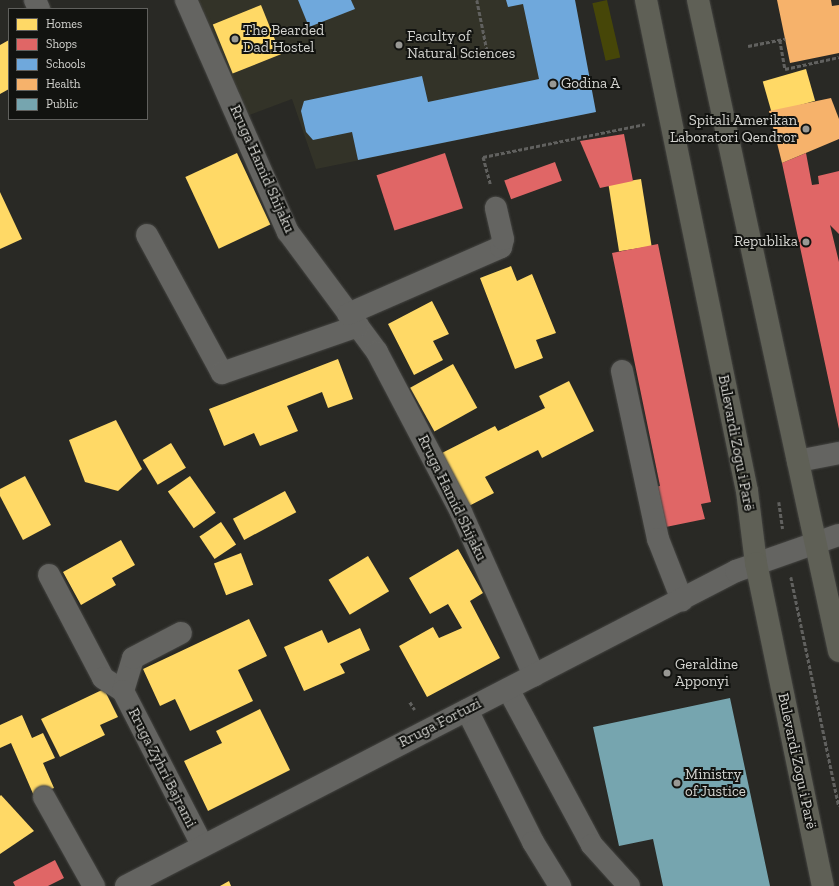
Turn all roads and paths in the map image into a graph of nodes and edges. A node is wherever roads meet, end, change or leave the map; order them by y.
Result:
1 (186, 0) edge
2 (477, 0) edge
3 (646, 0) edge
4 (698, 0) edge
5 (785, 39) dead end
6 (780, 40) junction
7 (748, 46) dead end
8 (488, 50) dead end
9 (839, 57) edge
10 (645, 124) dead end
11 (496, 208) joint
12 (147, 235) dead end
13 (353, 320) junction
14 (622, 371) dead end
15 (839, 453) edge
16 (798, 461) junction
17 (779, 499) dead end
18 (839, 535) edge
19 (815, 542) junction
20 (786, 552) junction
21 (756, 563) junction
22 (49, 575) dead end
23 (682, 600) junction
24 (181, 633) dead end
25 (839, 651) edge
26 (534, 675) junction
27 (508, 689) junction
28 (123, 691) junction
29 (468, 710) junction
30 (44, 797) dead end
31 (839, 806) edge
32 (202, 846) junction
33 (94, 886) edge
34 (126, 886) edge
35 (560, 886) edge
36 (629, 886) edge
37 (823, 886) edge

1 - 13 street, Rruga Hamid Shijaku
2 - 8 path
3 - 21 main road, Bulevardi Zogu i Parë
4 - 16 main road
5 - 6 path
6 - 7 path
6 - 9 path
10 - 11 path
11 - 13 street
12 - 13 street
13 - 26 street, Rruga Hamid Shijaku
14 - 23 street
15 - 16 street
16 - 19 main road
17 - 20 path
18 - 19 street, Rruga Fortuzi
19 - 20 street, Rruga Fortuzi
19 - 25 main road
20 - 21 street, Rruga Fortuzi
20 - 31 path
21 - 23 street, Rruga Fortuzi
21 - 37 main road, Bulevardi Zogu i Parë
22 - 28 street
23 - 26 street, Rruga Fortuzi
24 - 28 street
26 - 27 street, Rruga Fortuzi
27 - 29 street, Rruga Fortuzi
27 - 36 street
28 - 32 street, Rruga Zyhri Bajrami
29 - 32 street, Rruga Fortuzi
29 - 35 street
30 - 33 street
32 - 34 street, Rruga Fortuzi

